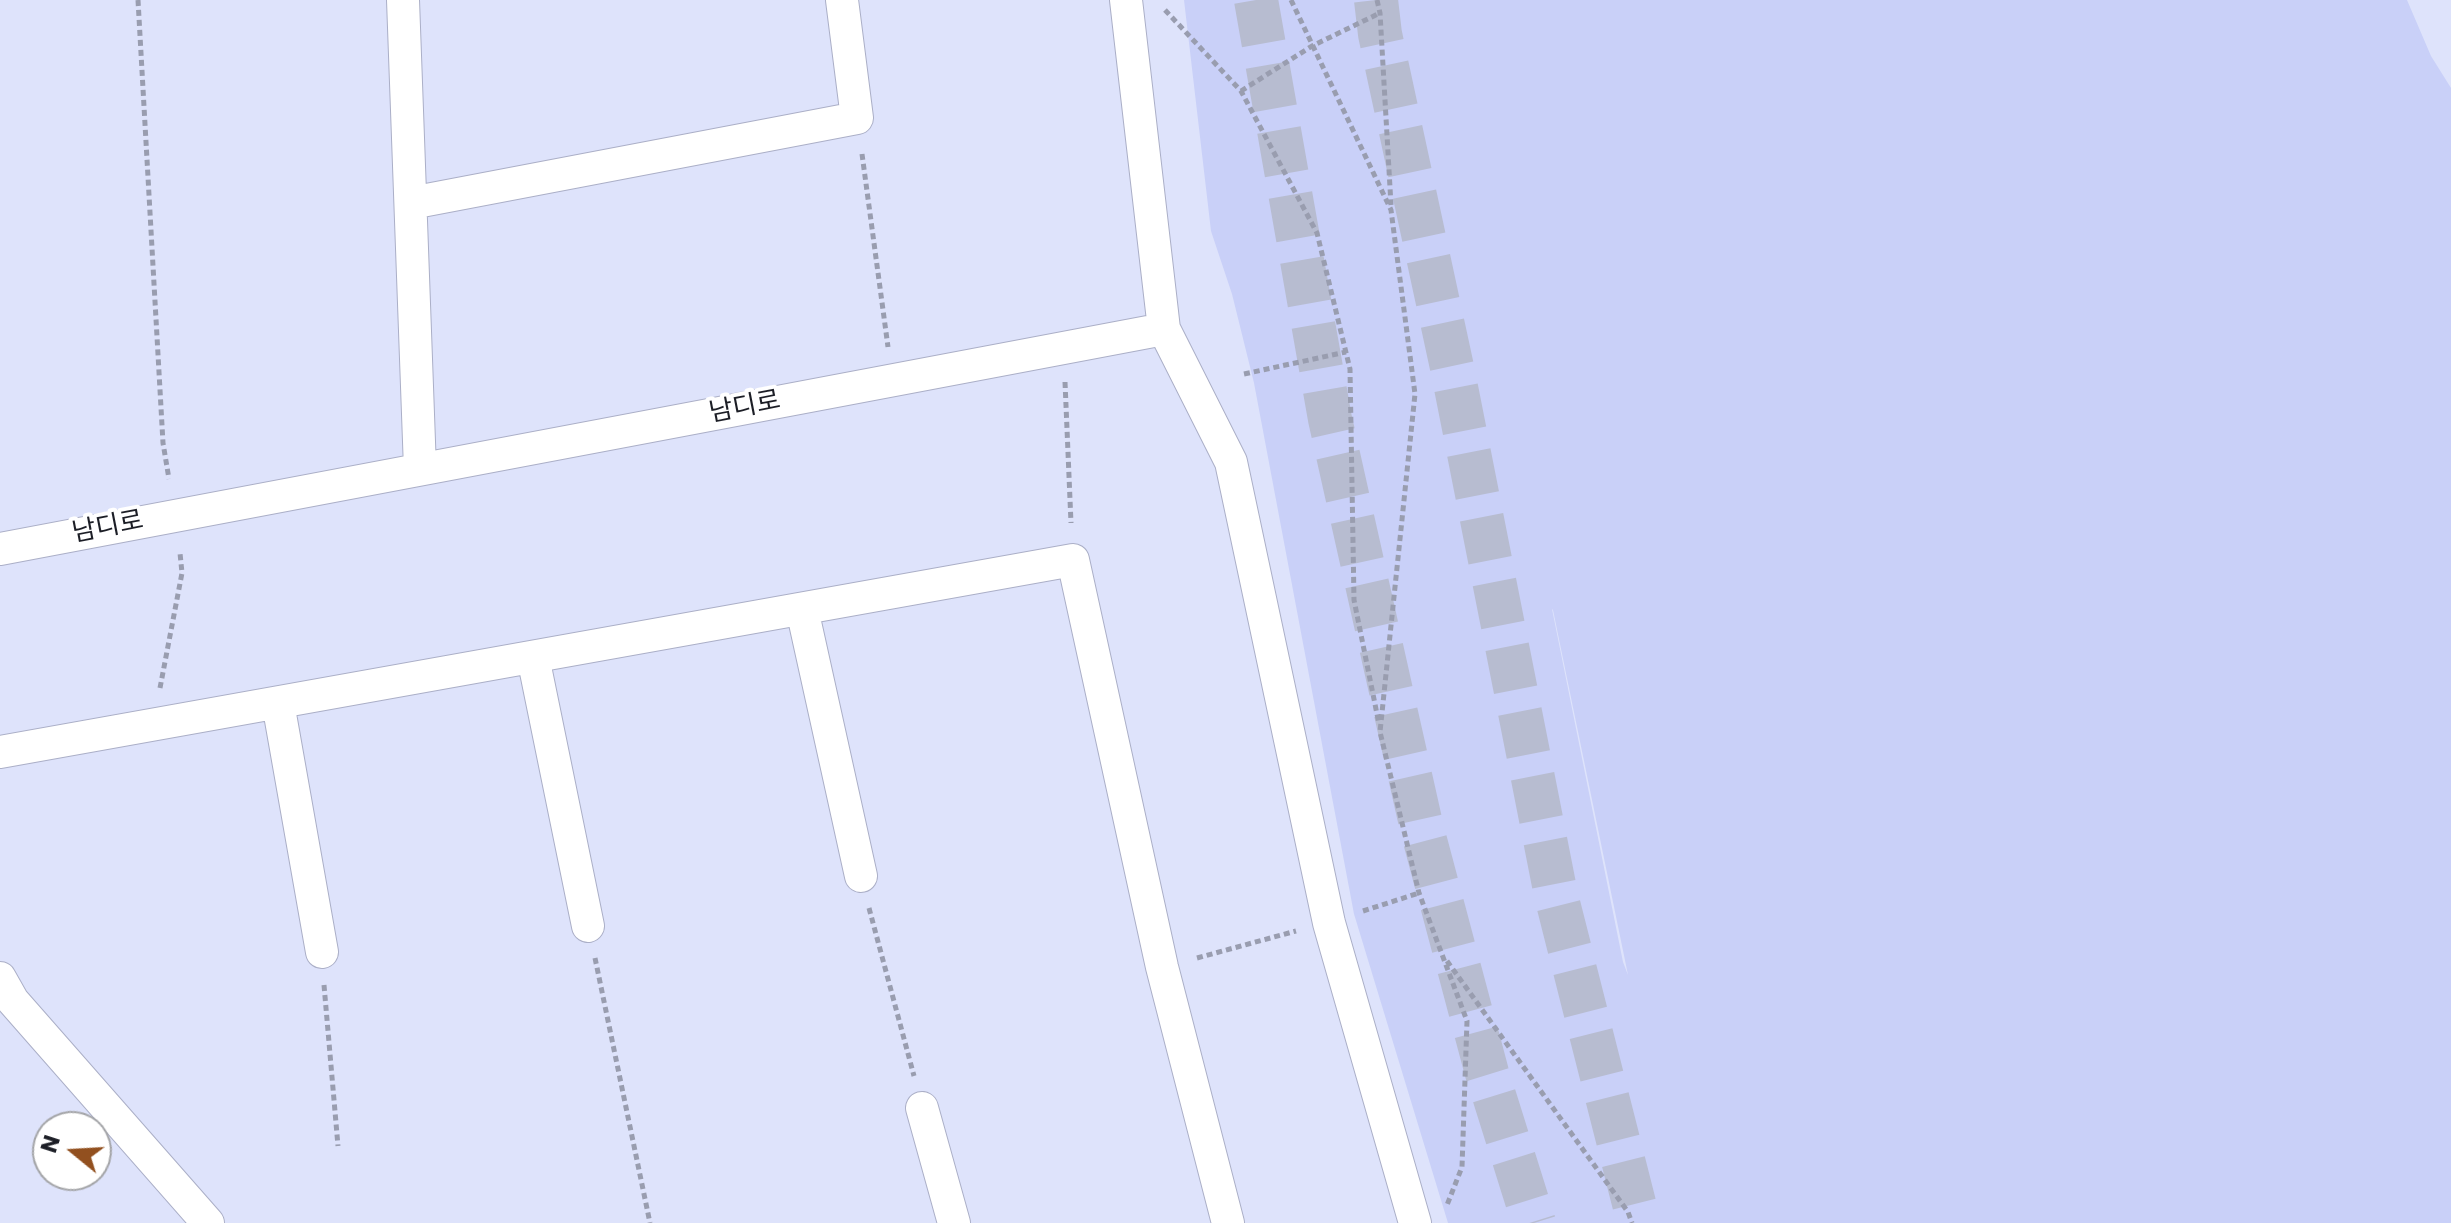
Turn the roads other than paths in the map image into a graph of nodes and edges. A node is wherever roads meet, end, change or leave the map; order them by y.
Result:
1 (403, 0) edge
2 (842, 0) edge
3 (1126, 0) edge
4 (411, 203) junction
5 (1164, 329) junction
6 (420, 469) junction
7 (0, 549) edge
8 (802, 609) junction
9 (533, 657) junction
10 (278, 703) junction
11 (0, 752) edge
12 (861, 876) road end
13 (588, 926) road end
14 (322, 952) road end
15 (0, 978) edge
16 (922, 1108) road end
17 (208, 1223) edge
18 (954, 1223) edge
19 (1228, 1223) edge
20 (1415, 1223) edge

1 - 4 street
2 - 4 street
3 - 5 street
4 - 6 street
5 - 6 street, 남디로
5 - 20 street
6 - 7 street, 남디로
8 - 9 street
8 - 12 street
8 - 19 street
9 - 10 street
9 - 13 street
10 - 11 street
10 - 14 street
15 - 17 street
16 - 18 street

